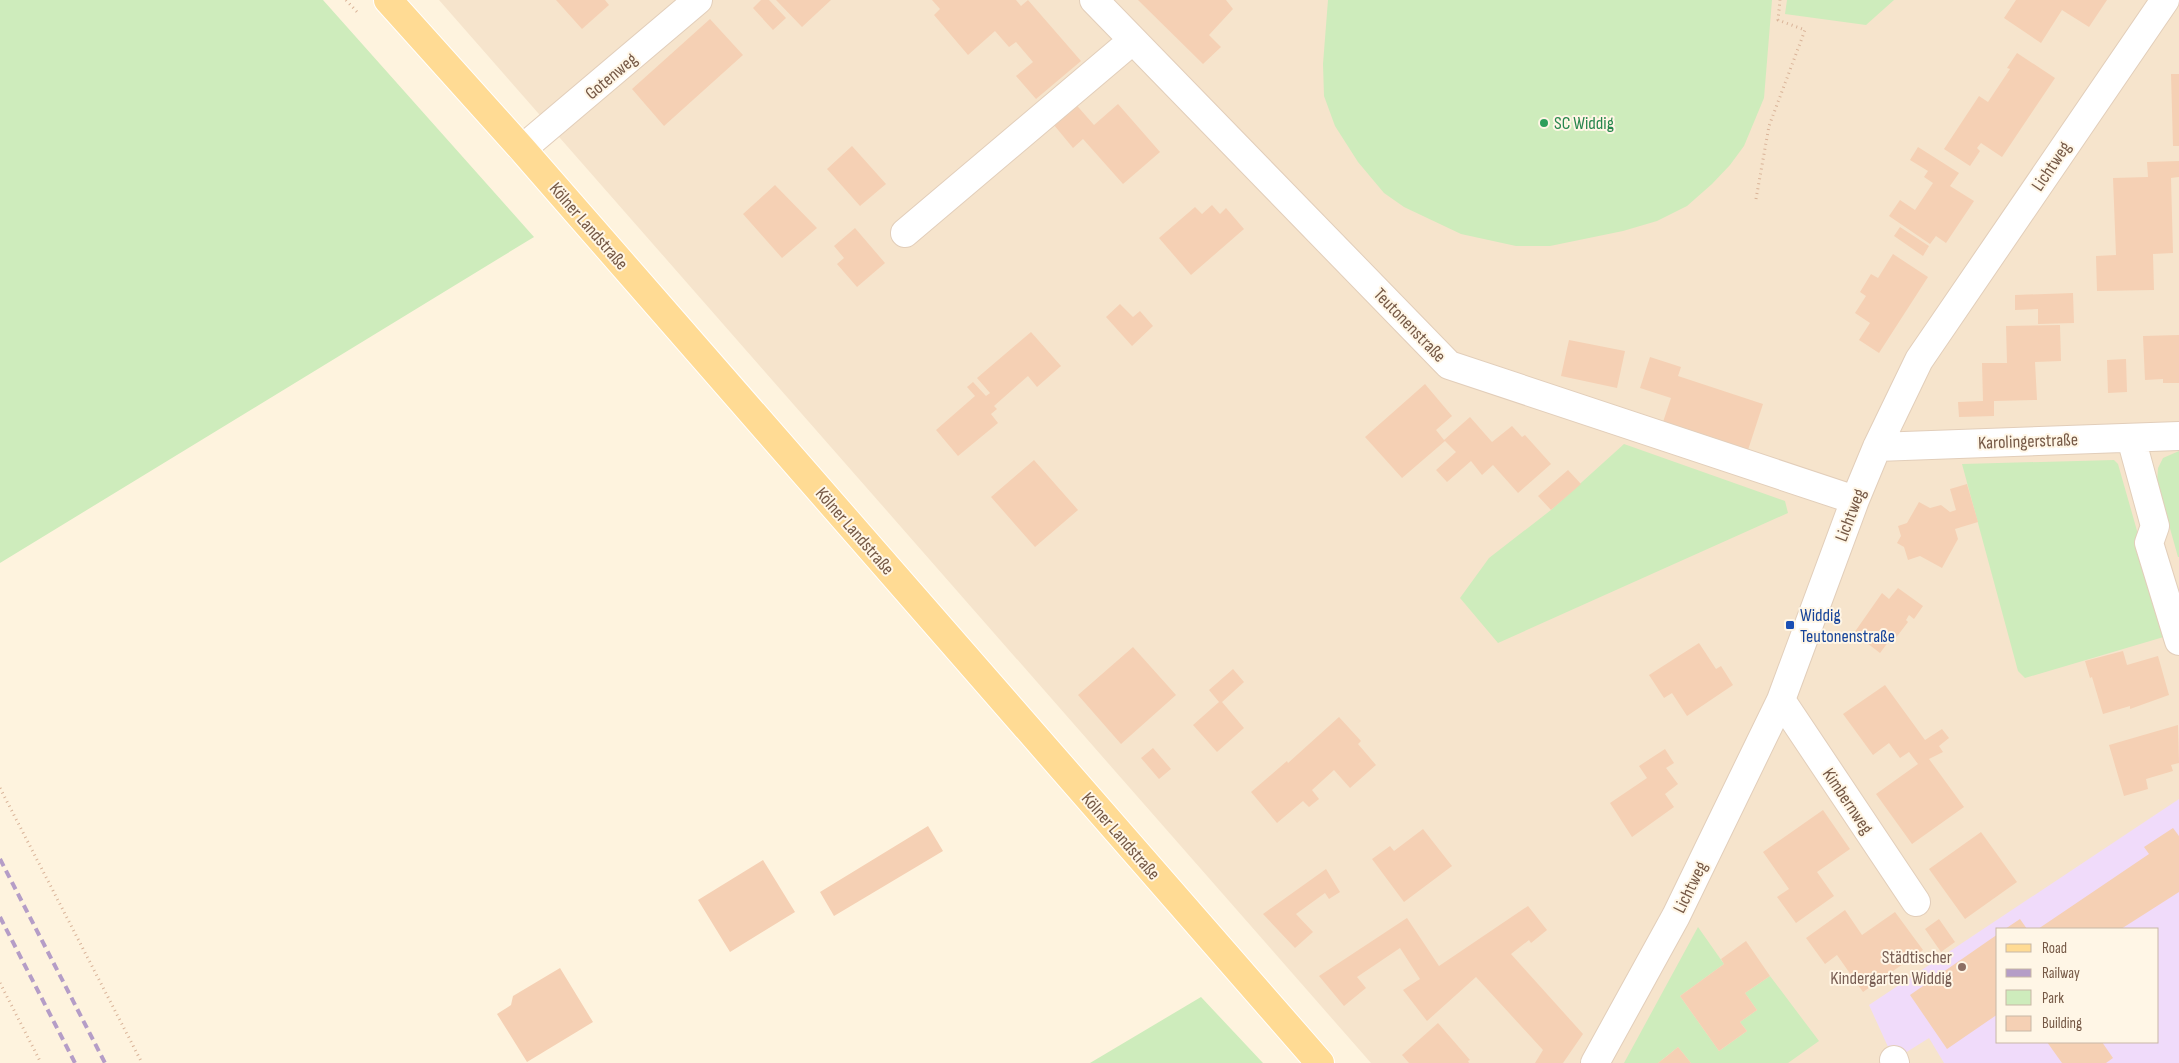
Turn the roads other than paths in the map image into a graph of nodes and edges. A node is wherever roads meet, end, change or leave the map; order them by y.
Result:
1 (388, 0) edge
2 (698, 0) edge
3 (1094, 0) edge
4 (2164, 0) edge
5 (1133, 40) junction
6 (522, 150) junction
7 (905, 233) dead end
8 (2179, 436) edge
9 (2131, 438) junction
10 (1877, 447) junction
11 (1855, 500) junction
12 (2179, 642) edge
13 (1781, 700) junction
14 (1916, 902) dead end
15 (1320, 1063) edge
16 (1594, 1063) edge

1 - 6 main road, Kölner Landstraße
2 - 6 street, Gotenweg
3 - 5 street, Teutonenstraße
4 - 10 street, Lichtweg
5 - 7 street
5 - 11 street, Teutonenstraße
6 - 15 main road, Kölner Landstraße
8 - 9 street, Karolingerstraße
9 - 10 street, Karolingerstraße
9 - 12 street
10 - 11 street, Lichtweg
11 - 13 street, Lichtweg
13 - 14 street, Kimbernweg
13 - 16 street, Lichtweg

